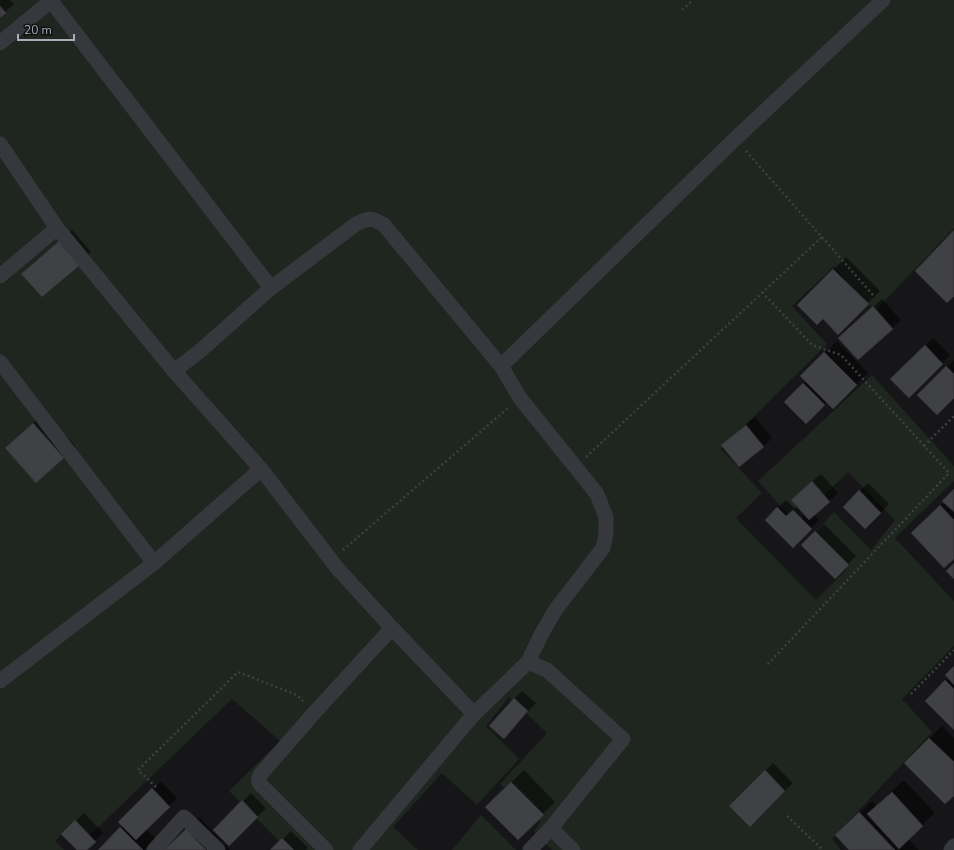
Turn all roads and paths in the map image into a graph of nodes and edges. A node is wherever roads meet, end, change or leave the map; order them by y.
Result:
1 (693, 0) edge
2 (884, 0) edge
3 (52, 1) edge
4 (682, 10) dead end
5 (0, 43) edge
6 (735, 139) junction
7 (0, 144) edge
8 (57, 228) junction
9 (822, 237) junction
10 (0, 276) edge
11 (271, 288) junction
12 (762, 292) junction
13 (873, 295) dead end
14 (0, 362) edge
15 (502, 366) junction
16 (174, 371) junction
17 (520, 398) junction
18 (954, 416) edge
19 (924, 446) junction
20 (575, 467) junction
21 (261, 469) junction
22 (154, 563) junction
23 (338, 569) junction
24 (392, 628) junction
25 (954, 650) edge
26 (528, 662) junction
27 (766, 666) dead end
28 (0, 681) edge
29 (911, 694) dead end
30 (314, 713) junction
31 (474, 714) junction
32 (156, 787) dead end
33 (787, 816) dead end
34 (551, 828) junction
35 (954, 846) edge
36 (154, 850) edge
37 (218, 850) edge
38 (326, 850) edge
39 (360, 850) edge
40 (530, 850) edge
41 (573, 850) edge
42 (823, 850) edge
43 (951, 850) edge

1 - 4 path
2 - 6 street
3 - 5 street
3 - 11 street
6 - 9 path
6 - 15 street
7 - 8 street
8 - 10 street
8 - 16 street
9 - 12 path
9 - 13 path
11 - 15 street
11 - 16 street
12 - 19 path
12 - 20 path
14 - 22 street
15 - 17 street
16 - 21 street
17 - 20 street
17 - 23 path
18 - 19 path
19 - 27 path
20 - 26 street
21 - 22 street
21 - 23 street
22 - 28 street
23 - 24 street
24 - 30 street
24 - 31 street
25 - 29 path
26 - 31 street
26 - 34 street
30 - 32 path
30 - 38 street
31 - 39 street
33 - 42 path
34 - 40 street
34 - 41 street
35 - 43 street
36 - 37 street

